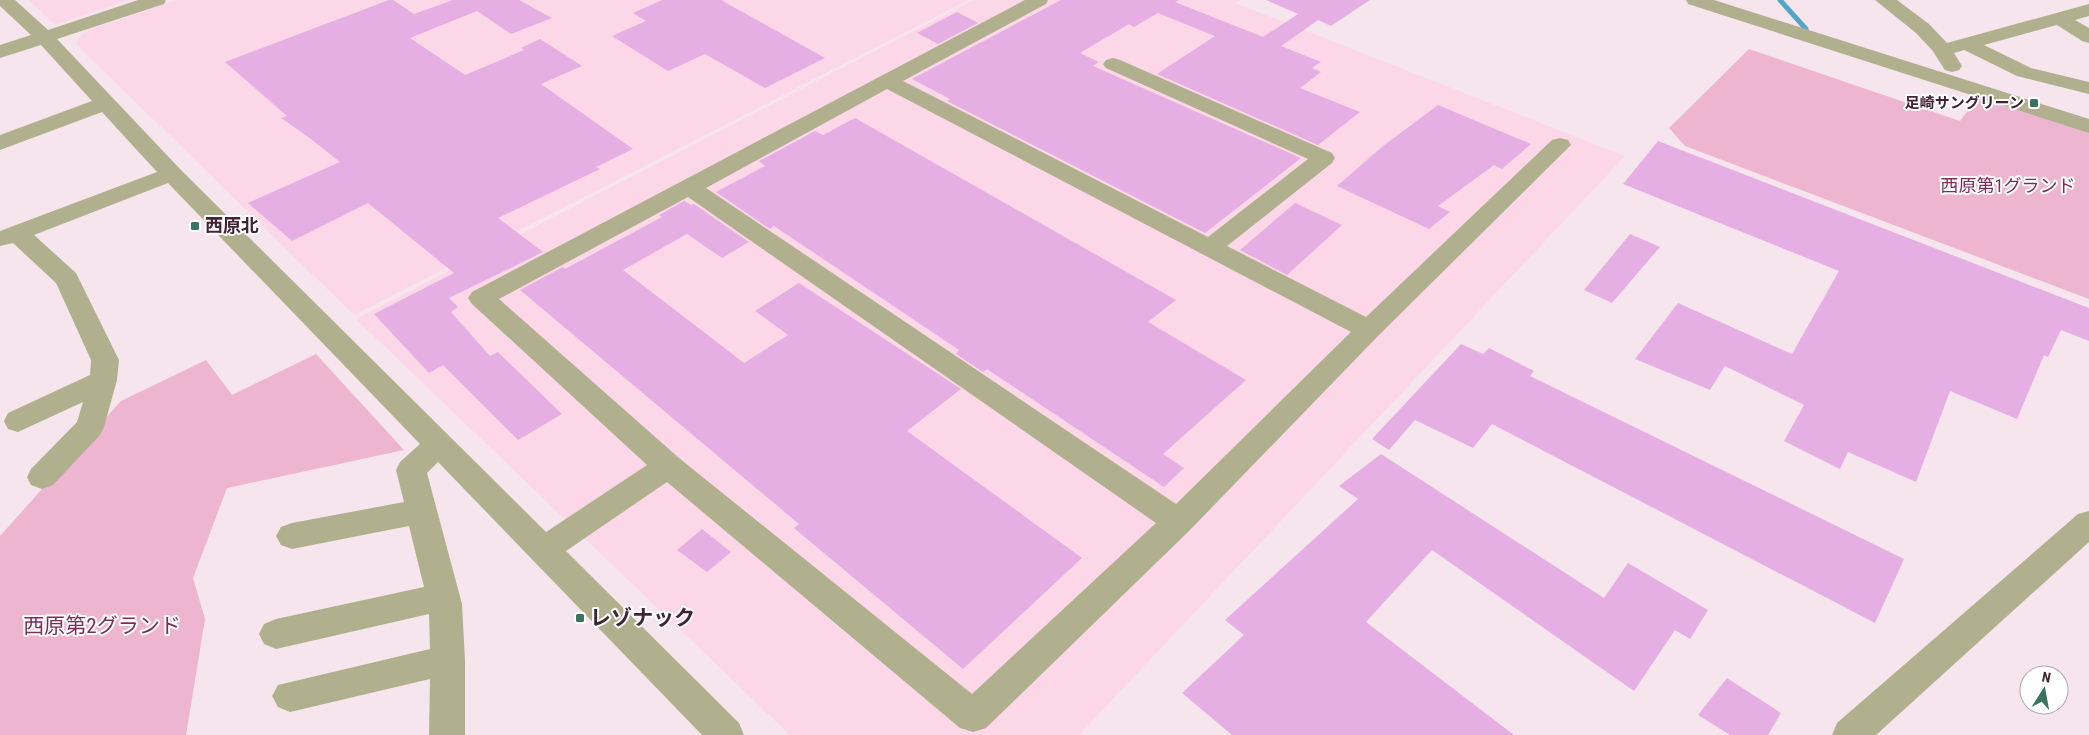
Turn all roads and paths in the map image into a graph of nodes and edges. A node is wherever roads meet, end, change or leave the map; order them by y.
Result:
1 (4, 0) edge
2 (156, 0) edge
3 (1039, 0) edge
4 (1695, 0) edge
5 (1889, 1) edge
6 (2089, 10) edge
7 (2062, 19) junction
8 (2089, 37) edge
9 (45, 38) junction
10 (1964, 43) junction
11 (1943, 50) junction
12 (0, 52) edge
13 (1114, 64) dead end
14 (887, 82) junction
15 (1959, 84) junction
16 (2089, 88) edge
17 (106, 103) junction
18 (2089, 126) edge
19 (0, 143) edge
20 (1560, 145) dead end
21 (172, 174) junction
22 (689, 187) junction
23 (8, 236) edge
24 (1209, 248) junction
25 (1369, 330) junction
26 (104, 380) junction
27 (18, 421) dead end
28 (438, 445) junction
29 (668, 466) junction
30 (42, 477) dead end
31 (421, 511) junction
32 (1178, 522) junction
33 (2089, 523) edge
34 (292, 536) dead end
35 (542, 550) junction
36 (443, 597) junction
37 (276, 634) dead end
38 (448, 660) junction
39 (290, 696) dead end
40 (447, 735) edge
41 (726, 735) edge
42 (1850, 735) edge

1 - 9 street
2 - 9 street
3 - 14 street
4 - 15 street
5 - 11 street
6 - 7 street
7 - 8 street
7 - 10 street
9 - 12 street
9 - 17 street
10 - 11 street
10 - 16 street
11 - 15 street
13 - 24 street
14 - 22 street
14 - 24 street
15 - 18 street
17 - 19 street
17 - 21 street
20 - 25 street
21 - 23 street
21 - 28 street
22 - 29 street
22 - 32 street
23 - 26 street
24 - 25 street
25 - 32 street
26 - 27 street
26 - 30 street
28 - 31 street
28 - 35 street
29 - 32 street
29 - 35 street
31 - 34 street
31 - 36 street
33 - 42 street
35 - 41 street
36 - 37 street
36 - 38 street
38 - 39 street
38 - 40 street

